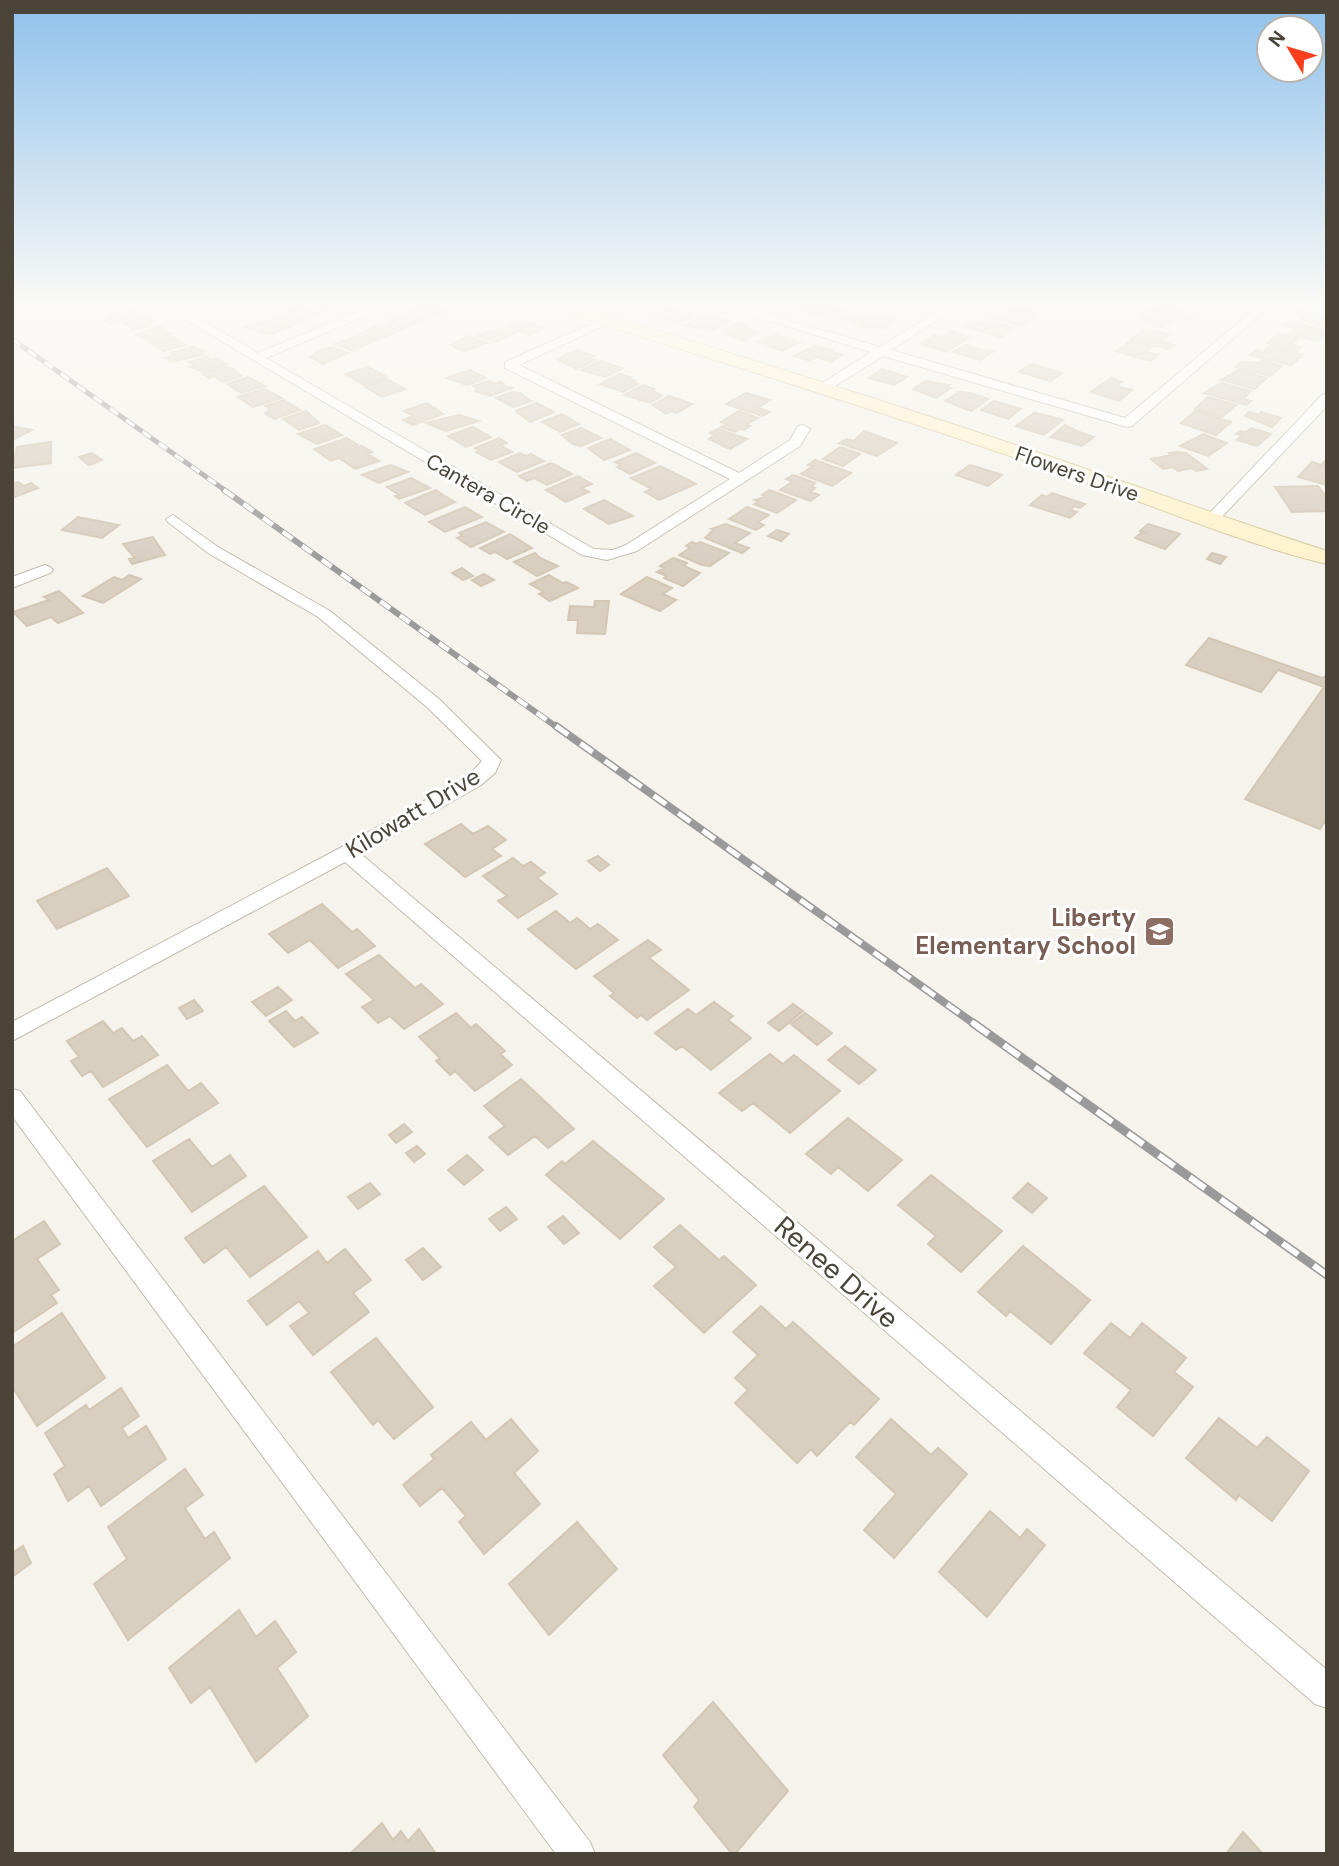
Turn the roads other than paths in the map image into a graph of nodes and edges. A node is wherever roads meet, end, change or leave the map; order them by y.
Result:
1 (308, 389) edge
2 (558, 389) edge
3 (825, 389) edge
4 (1013, 389) edge
5 (1167, 389) edge
6 (1327, 398) edge
7 (803, 429) dead end
8 (739, 478) junction
9 (173, 519) dead end
10 (1210, 521) junction
11 (1327, 558) edge
12 (45, 570) dead end
13 (12, 583) edge
14 (347, 853) junction
15 (12, 1032) edge
16 (12, 1097) edge
17 (1327, 1692) edge
18 (578, 1854) edge

1 - 8 street, Cantera Circle
2 - 8 street
3 - 10 street, Flowers Drive
4 - 5 street
6 - 10 street
7 - 8 street, Cantera Circle
9 - 14 street, Kilowatt Drive
10 - 11 street, Flowers Drive
12 - 13 street
14 - 15 street, Kilowatt Drive
14 - 17 street, Renee Drive
16 - 18 street

